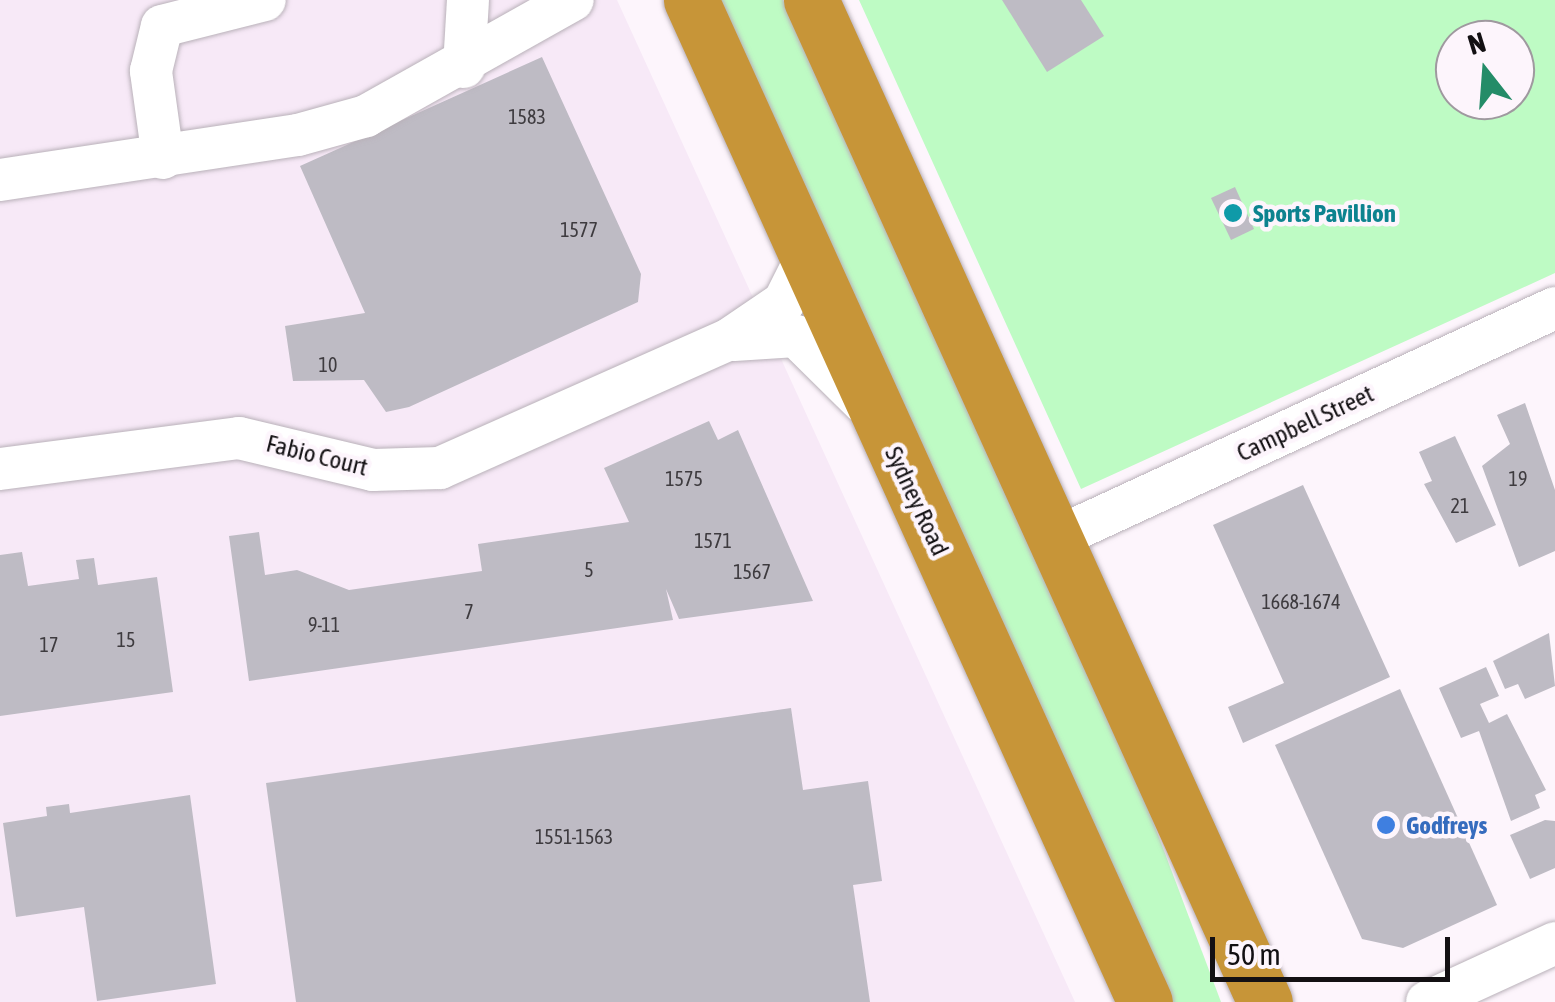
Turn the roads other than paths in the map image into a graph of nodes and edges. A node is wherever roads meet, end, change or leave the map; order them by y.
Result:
1 (265, 0) edge
2 (468, 0) edge
3 (573, 0) edge
4 (691, 0) edge
5 (811, 0) edge
6 (464, 67) junction
7 (163, 158) junction
8 (0, 179) edge
9 (806, 258) junction
10 (1555, 308) edge
11 (728, 340) junction
12 (880, 420) junction
13 (0, 469) edge
14 (1056, 538) junction
15 (1555, 943) edge
16 (1145, 1002) edge
17 (1264, 1002) edge
18 (1426, 1002) edge

1 - 7 street
2 - 6 street
3 - 6 street
4 - 9 highway, Sydney Road
5 - 14 highway
6 - 7 street
7 - 8 street
9 - 11 street, Fabio Court
9 - 12 highway, Sydney Road
10 - 14 street, Campbell Street
11 - 12 street, Fabio Court
11 - 13 street, Fabio Court
12 - 16 highway, Sydney Road
14 - 17 highway
15 - 18 street

